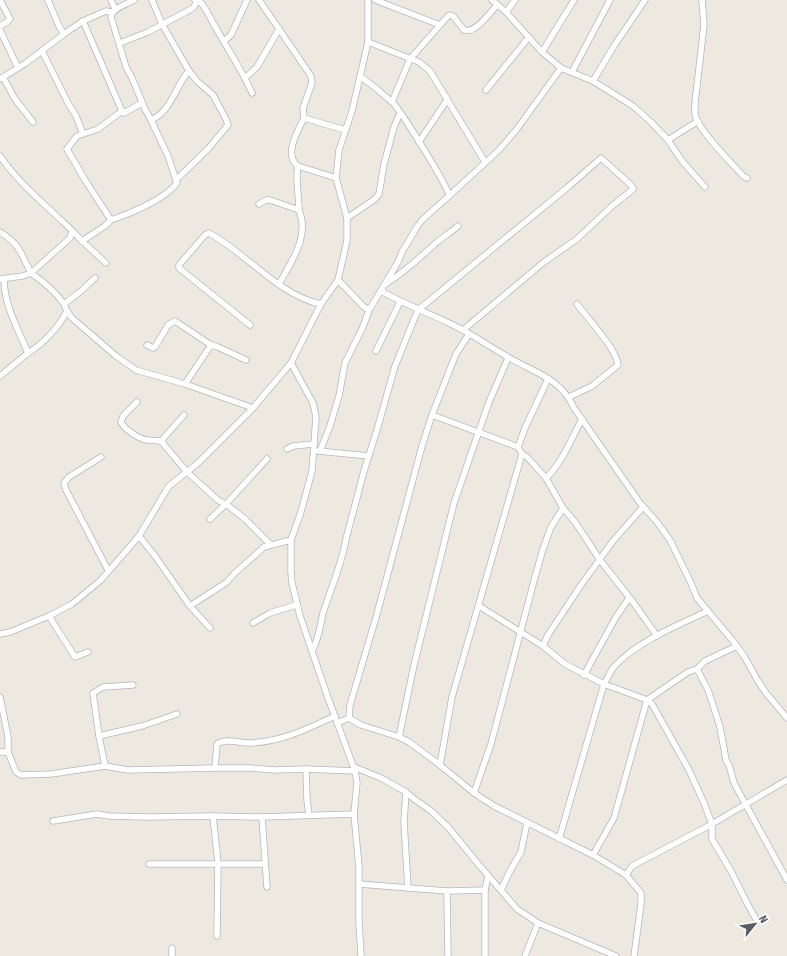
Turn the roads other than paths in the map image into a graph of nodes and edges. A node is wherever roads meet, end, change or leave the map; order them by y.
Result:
1 (0, 0) edge
2 (48, 0) edge
3 (111, 0) edge
4 (134, 0) edge
5 (152, 0) edge
6 (247, 0) edge
7 (259, 0) edge
8 (368, 0) edge
9 (375, 0) edge
10 (492, 0) edge
11 (515, 0) edge
12 (574, 0) edge
13 (610, 0) edge
14 (645, 0) edge
15 (702, 0) edge
16 (196, 1) edge
17 (497, 5) junction
18 (114, 11) junction
19 (506, 12) junction
20 (83, 21) junction
21 (162, 24) junction
22 (440, 25) junction
23 (0, 26) edge
24 (279, 29) junction
25 (0, 30) edge
26 (64, 34) junction
27 (529, 37) junction
28 (224, 41) junction
29 (368, 42) junction
30 (120, 44) junction
31 (42, 51) junction
32 (542, 52) junction
33 (410, 59) junction
34 (18, 68) junction
35 (561, 68) junction
36 (189, 70) junction
37 (572, 72) junction
38 (360, 76) junction
39 (1, 78) edge
40 (245, 78) junction
41 (593, 80) junction
42 (486, 90) dead end
43 (252, 93) dead end
44 (447, 100) junction
45 (392, 102) junction
46 (142, 103) junction
47 (122, 111) junction
48 (400, 113) junction
49 (304, 118) junction
50 (151, 120) junction
51 (698, 121) junction
52 (33, 122) dead end
53 (345, 130) junction
54 (83, 134) junction
55 (668, 140) junction
56 (419, 142) junction
57 (0, 156) edge
58 (485, 162) junction
59 (298, 166) junction
60 (336, 178) junction
61 (747, 178) dead end
62 (176, 180) junction
63 (705, 187) dead end
64 (449, 196) junction
65 (259, 204) dead end
66 (299, 210) junction
67 (347, 218) junction
68 (111, 220) junction
69 (458, 226) dead end
70 (72, 231) junction
71 (0, 232) edge
72 (82, 240) junction
73 (106, 263) dead end
74 (31, 273) junction
75 (95, 278) dead end
76 (2, 279) edge
77 (338, 280) junction
78 (279, 284) junction
79 (385, 285) junction
80 (381, 291) junction
81 (400, 302) junction
82 (64, 304) junction
83 (321, 304) junction
84 (577, 304) dead end
85 (370, 308) junction
86 (418, 310) junction
87 (67, 311) junction
88 (250, 325) dead end
89 (462, 330) junction
90 (469, 334) junction
91 (147, 345) dead end
92 (211, 345) junction
93 (376, 351) dead end
94 (28, 353) junction
95 (508, 358) junction
96 (246, 360) dead end
97 (291, 363) junction
98 (0, 376) edge
99 (548, 379) junction
100 (185, 384) junction
101 (569, 397) junction
102 (137, 402) dead end
103 (253, 408) junction
104 (184, 415) dead end
105 (432, 415) junction
106 (582, 419) junction
107 (478, 432) junction
108 (161, 442) junction
109 (314, 444) junction
110 (518, 447) junction
111 (287, 449) dead end
112 (317, 451) junction
113 (522, 454) junction
114 (369, 456) junction
115 (101, 457) dead end
116 (267, 459) dead end
117 (187, 472) junction
118 (546, 478) junction
119 (226, 504) junction
120 (643, 507) junction
121 (563, 508) junction
122 (210, 519) dead end
123 (139, 536) junction
124 (292, 540) junction
125 (271, 545) junction
126 (600, 560) junction
127 (108, 570) junction
128 (629, 598) junction
129 (296, 605) junction
130 (190, 606) junction
131 (478, 606) junction
132 (708, 610) junction
133 (49, 616) junction
134 (253, 623) dead end
135 (210, 628) dead end
136 (520, 631) junction
137 (0, 634) edge
138 (657, 636) junction
139 (543, 646) junction
140 (737, 646) junction
141 (312, 651) junction
142 (88, 652) dead end
143 (697, 669) junction
144 (584, 674) junction
145 (604, 684) junction
146 (133, 685) dead end
147 (0, 697) edge
148 (647, 700) junction
149 (177, 714) dead end
150 (335, 716) junction
151 (349, 718) junction
152 (787, 718) edge
153 (337, 723) junction
154 (99, 736) junction
155 (400, 737) junction
156 (0, 752) edge
157 (8, 752) junction
158 (440, 765) junction
159 (105, 766) junction
160 (215, 768) junction
161 (306, 769) junction
162 (355, 769) junction
163 (787, 780) edge
164 (406, 792) junction
165 (474, 793) junction
166 (745, 804) junction
167 (354, 814) junction
168 (213, 816) junction
169 (309, 816) junction
170 (262, 817) junction
171 (53, 821) dead end
172 (527, 823) junction
173 (712, 824) junction
174 (559, 839) junction
175 (593, 855) junction
176 (218, 863) junction
177 (149, 864) dead end
178 (265, 864) junction
179 (626, 875) junction
180 (488, 876) junction
181 (787, 880) edge
182 (359, 884) junction
183 (267, 887) dead end
184 (408, 888) junction
185 (485, 890) junction
186 (501, 890) junction
187 (447, 891) junction
188 (757, 921) dead end
189 (538, 923) junction
190 (217, 936) dead end
191 (172, 948) dead end
192 (172, 956) edge
193 (361, 956) edge
194 (448, 956) edge
195 (485, 956) edge
196 (525, 956) edge
197 (616, 956) edge
198 (634, 956) edge

1 - 23 street
2 - 26 street
3 - 18 street
4 - 18 street
5 - 21 street
6 - 28 street
7 - 24 street
8 - 29 street
9 - 22 street
10 - 17 street
11 - 19 street
12 - 32 street
13 - 37 street
14 - 41 street
15 - 51 street
16 - 21 street
16 - 28 street
17 - 19 street
17 - 22 street
18 - 20 street
18 - 30 street
19 - 27 street
20 - 26 street
20 - 47 street
21 - 30 street
21 - 36 street
22 - 33 street
24 - 40 street
24 - 49 street
25 - 34 street
26 - 31 street
27 - 32 street
27 - 42 street
28 - 40 street
29 - 33 street
29 - 38 street
30 - 46 street
31 - 34 street
31 - 54 street
32 - 35 street
33 - 44 street
33 - 45 street
34 - 39 street
35 - 37 street
35 - 58 street
36 - 50 street
36 - 62 street
37 - 41 street
38 - 45 street
38 - 53 street
39 - 52 street
40 - 43 street
41 - 55 street
44 - 56 street
44 - 58 street
45 - 48 street
46 - 47 street
46 - 50 street
47 - 54 street
48 - 56 street
48 - 67 street
49 - 53 street
49 - 59 street
50 - 62 street
51 - 55 street
51 - 61 street
53 - 60 street
54 - 68 street
55 - 63 street
56 - 64 street
57 - 70 street
58 - 64 street
59 - 60 street
59 - 66 street
60 - 67 street
62 - 68 street
64 - 79 street
65 - 66 street
66 - 78 street
67 - 77 street
68 - 72 street
69 - 79 street
70 - 72 street
70 - 74 street
71 - 74 street
72 - 73 street
74 - 76 street
74 - 82 street
75 - 82 street
76 - 94 street
77 - 83 street
77 - 85 street
78 - 83 street
78 - 88 street
79 - 80 street
80 - 81 street
80 - 85 street
81 - 86 street
81 - 93 street
82 - 87 street
83 - 97 street
84 - 101 street
85 - 112 street
86 - 89 street
86 - 89 street
86 - 114 street
87 - 94 street
87 - 100 street
89 - 90 street
90 - 95 street
90 - 105 street
91 - 92 street
92 - 96 street
92 - 100 street
94 - 98 street
95 - 99 street
95 - 107 street
97 - 103 street
97 - 109 street
99 - 101 street
99 - 110 street
100 - 103 street
101 - 106 street
102 - 108 street
103 - 117 street
104 - 108 street
105 - 107 street
105 - 151 street
106 - 118 street
106 - 120 street
107 - 110 street
107 - 155 street
108 - 117 street
109 - 111 street
109 - 112 street
110 - 113 street
112 - 114 street
112 - 124 street
113 - 118 street
113 - 131 street
114 - 141 street
115 - 127 street
116 - 119 street
117 - 119 street
117 - 123 street
118 - 121 street
119 - 122 street
119 - 125 street
120 - 126 street
120 - 132 street
121 - 126 street
121 - 136 street
123 - 127 street
123 - 130 street
124 - 125 street
124 - 129 street
125 - 130 street
126 - 128 street
126 - 139 street
127 - 133 street
128 - 138 street
128 - 144 street
129 - 134 street
129 - 141 street
130 - 135 street
131 - 136 street
131 - 158 street
132 - 138 street
132 - 140 street
133 - 137 street
133 - 142 street
136 - 139 street
136 - 165 street
138 - 145 street
139 - 144 street
140 - 143 street
140 - 152 street
141 - 150 street
143 - 148 street
143 - 166 street
144 - 145 street
145 - 148 street
145 - 174 street
146 - 154 street
147 - 157 street
148 - 173 street
148 - 175 street
149 - 154 street
150 - 153 street
150 - 160 street
151 - 153 street
151 - 155 street
153 - 162 street
154 - 159 street
155 - 158 street
156 - 157 street
157 - 159 street
158 - 165 street
159 - 160 street
160 - 161 street
161 - 162 street
161 - 169 street
162 - 164 street
162 - 167 street
163 - 166 street
164 - 180 street
164 - 184 street
165 - 172 street
166 - 173 street
166 - 181 street
167 - 169 street
167 - 182 street
168 - 170 street
168 - 171 street
168 - 176 street
169 - 170 street
170 - 178 street
172 - 174 street
172 - 186 street
173 - 179 street
173 - 188 street
174 - 175 street
175 - 179 street
176 - 177 street
176 - 178 street
176 - 190 street
178 - 183 street
179 - 198 street
180 - 185 street
180 - 186 street
182 - 184 street
182 - 193 street
184 - 187 street
185 - 187 street
185 - 195 street
186 - 189 street
187 - 194 street
189 - 196 street
189 - 197 street
191 - 192 street

